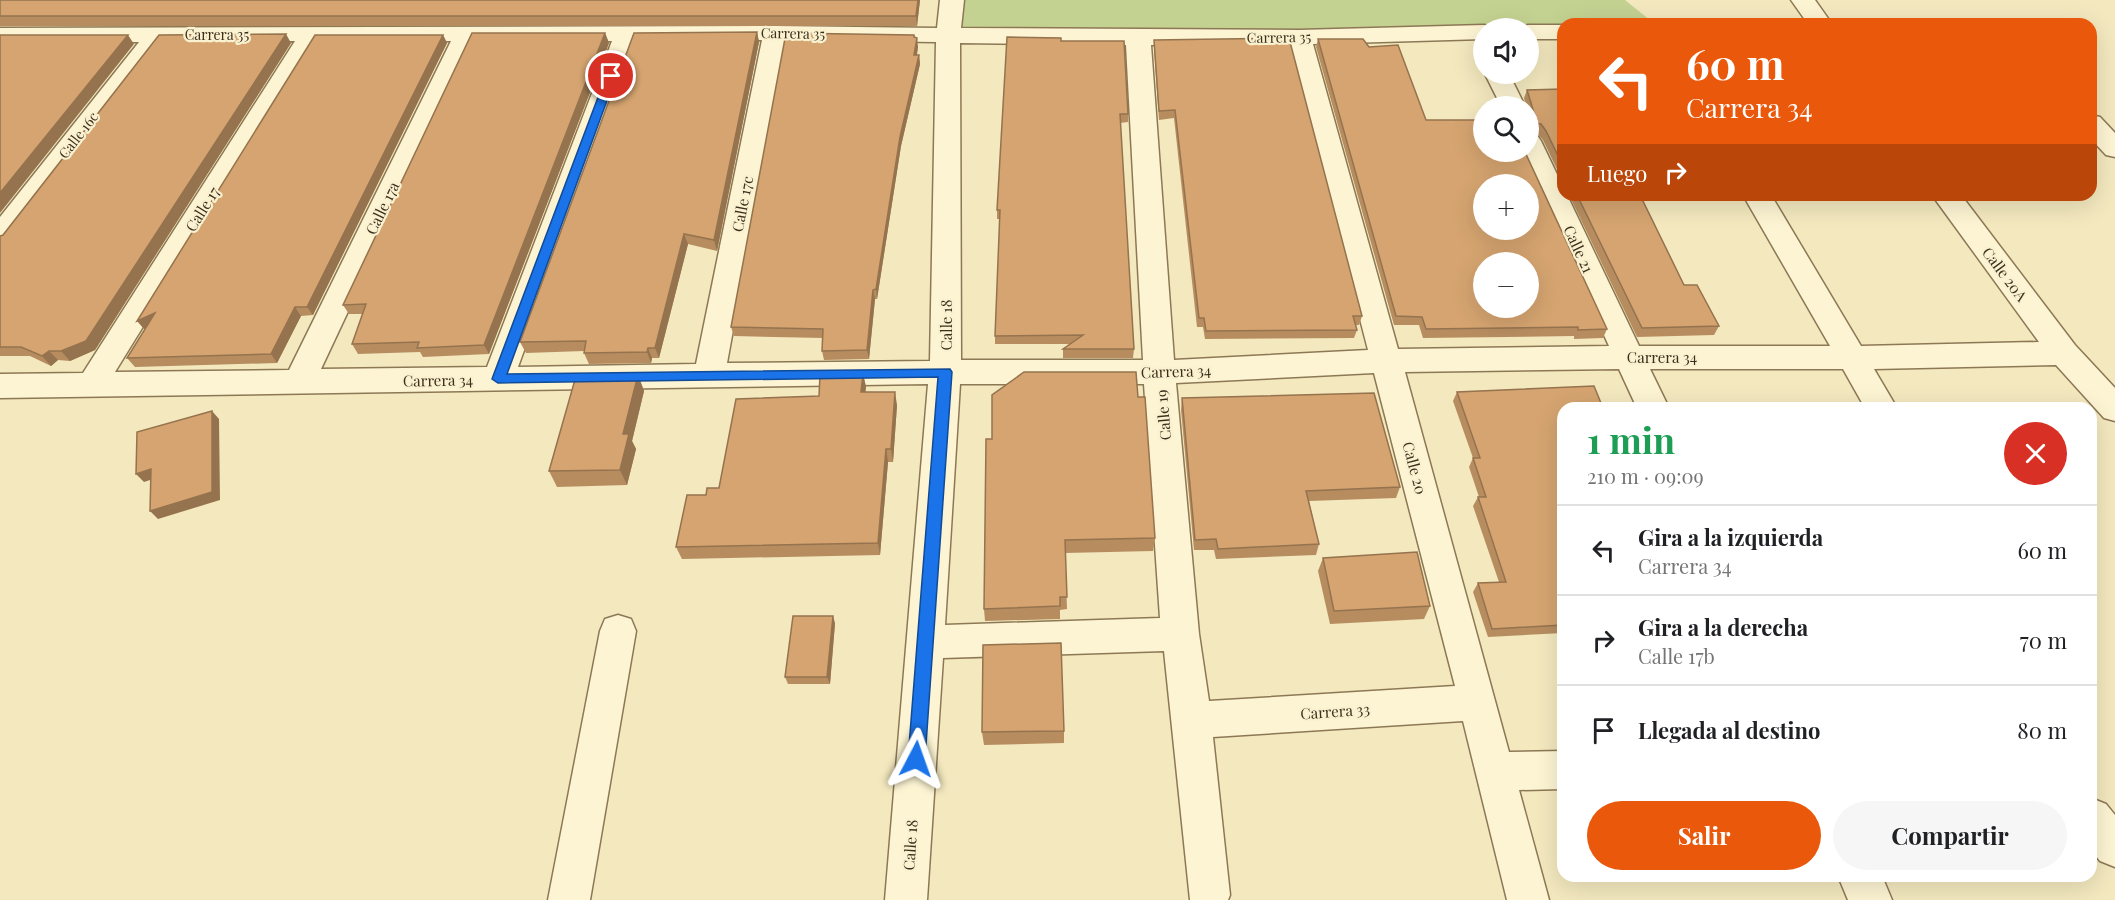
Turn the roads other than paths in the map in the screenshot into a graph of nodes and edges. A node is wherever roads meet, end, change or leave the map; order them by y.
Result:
1 (952, 0) edge
2 (1803, 0) edge
3 (1816, 18) edge
4 (1539, 32) edge
5 (1557, 32) edge
6 (627, 33) junction
7 (775, 33) junction
8 (312, 34) junction
9 (466, 34) junction
10 (0, 35) edge
11 (156, 35) junction
12 (948, 35) junction
13 (1473, 36) edge
14 (1138, 38) junction
15 (1299, 38) junction
16 (2097, 130) edge
17 (2115, 149) edge
18 (1538, 162) edge
19 (1761, 201) edge
20 (1950, 201) edge
21 (0, 236) edge
22 (2064, 353) junction
23 (1629, 357) junction
24 (1853, 358) junction
25 (1386, 361) junction
26 (945, 372) junction
27 (1159, 372) junction
28 (709, 376) junction
29 (498, 379) junction
30 (298, 381) junction
31 (92, 384) junction
32 (0, 386) edge
33 (1650, 402) edge
34 (1878, 402) edge
35 (2115, 410) edge
36 (618, 631) dead end
37 (1180, 634) junction
38 (925, 642) junction
39 (1478, 702) junction
40 (1192, 720) junction
41 (1557, 770) edge
42 (1494, 772) junction
43 (2097, 825) edge
44 (2115, 846) edge
45 (1862, 882) edge
46 (1209, 895) dead end
47 (569, 900) edge
48 (906, 900) edge
49 (1528, 900) edge
50 (1871, 900) edge

1 - 12 street, Calle 18
2 - 3 street
4 - 5 street
6 - 7 street, Carrera 35
6 - 9 street, Carrera 35
6 - 29 street
7 - 12 street, Carrera 35
7 - 28 street, Calle 17c
8 - 9 street, Carrera 35
8 - 11 street, Carrera 35
8 - 31 street, Calle 17
9 - 30 street, Calle 17a
10 - 11 street, Carrera 35
11 - 21 street, Calle 16c
12 - 14 street, Carrera 35
12 - 26 street, Calle 18
13 - 15 street, Carrera 35
14 - 15 street, Carrera 35
14 - 27 street, Calle 19
15 - 25 street, Calle 20
16 - 17 street
18 - 23 street, Calle 21
19 - 24 street
20 - 22 street, Calle 20A
22 - 24 street, Carrera 34
22 - 35 street, Calle 20A
23 - 24 street, Carrera 34
23 - 25 street, Carrera 34
23 - 33 street, Calle 21
24 - 34 street
25 - 27 street, Carrera 34
25 - 39 street, Calle 20
26 - 27 street, Carrera 34
26 - 28 street, Carrera 34
26 - 38 street, Calle 18
27 - 37 street, Calle 19
28 - 29 street, Carrera 34
29 - 30 street, Carrera 34
30 - 31 street, Carrera 34
31 - 32 street, Carrera 34
36 - 47 street
37 - 38 street
37 - 40 street, Calle 19
38 - 48 street, Calle 18
39 - 40 street, Carrera 33
39 - 42 street, Calle 20
40 - 46 street, Calle 19
41 - 42 street
42 - 49 street, Calle 20
43 - 44 street
45 - 50 street

